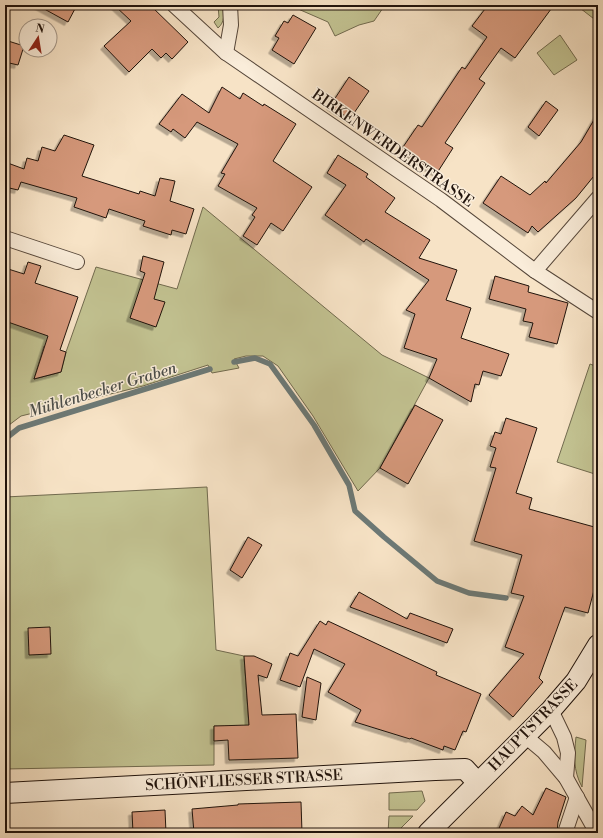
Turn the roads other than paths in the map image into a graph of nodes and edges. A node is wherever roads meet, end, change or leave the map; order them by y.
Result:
1 (174, 5) edge
2 (230, 5) edge
3 (226, 53) junction
4 (598, 198) edge
5 (5, 238) edge
6 (77, 262) dead end
7 (535, 271) junction
8 (598, 312) edge
9 (598, 645) edge
10 (551, 710) junction
11 (525, 736) junction
12 (566, 778) junction
13 (477, 782) junction
14 (5, 793) edge
15 (577, 797) junction
16 (428, 833) edge
17 (565, 833) edge
18 (597, 833) edge

1 - 3 street, BIRKENWERDERSTRASSE
2 - 3 street
3 - 7 street, BIRKENWERDERSTRASSE
4 - 7 street
5 - 6 street
7 - 8 street, BIRKENWERDERSTRASSE
9 - 10 main road, HAUPTSTRASSE
10 - 11 main road, HAUPTSTRASSE
10 - 12 street
11 - 12 street
11 - 13 main road, HAUPTSTRASSE
12 - 15 street
13 - 14 main road, SCHÖNFLIESSER STRASSE
13 - 16 main road, HAUPTSTRASSE
15 - 17 street
15 - 18 street

